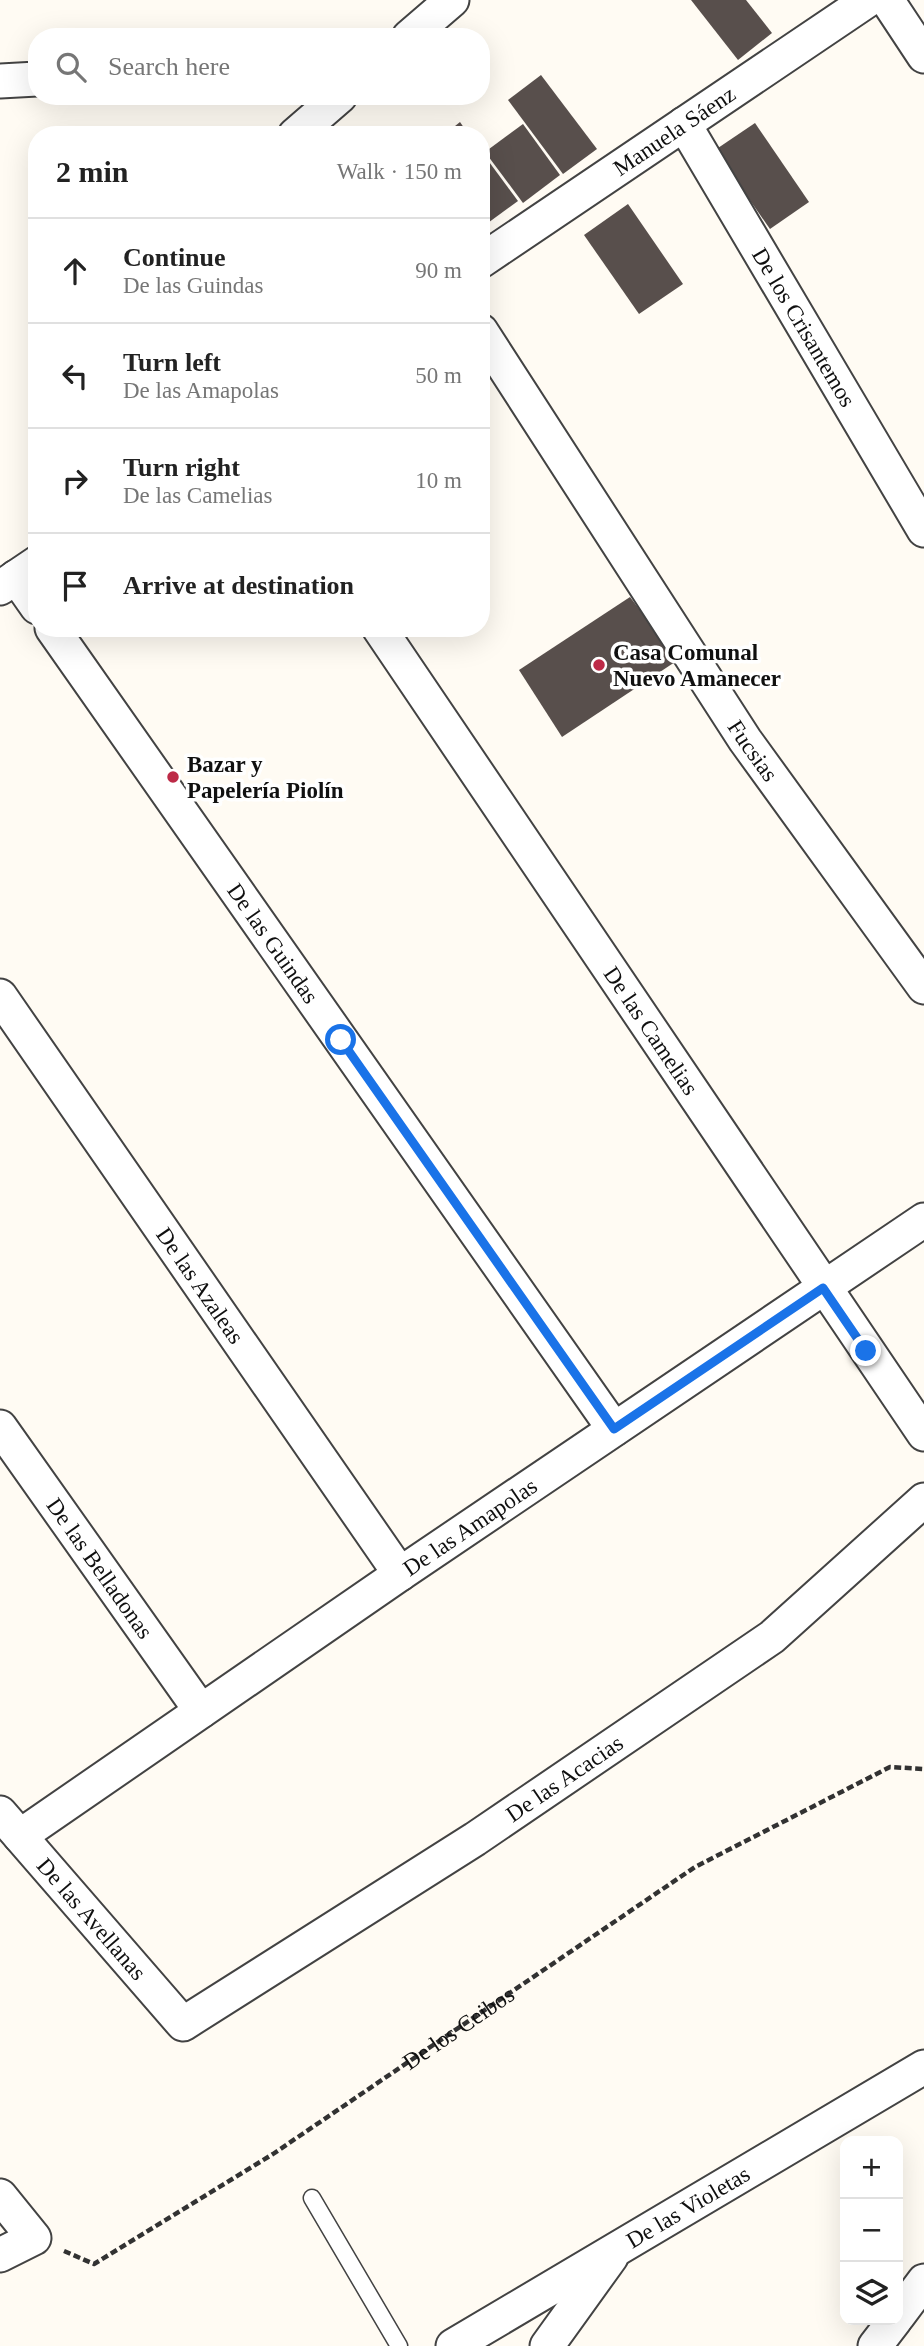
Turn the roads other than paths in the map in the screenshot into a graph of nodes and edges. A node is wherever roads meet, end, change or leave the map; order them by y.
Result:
1 (452, 0) edge
2 (868, 0) edge
3 (887, 0) edge
4 (419, 28) edge
5 (924, 56) edge
6 (28, 79) edge
7 (0, 81) edge
8 (330, 105) edge
9 (684, 124) junction
10 (305, 126) edge
11 (490, 255) edge
12 (490, 345) edge
13 (924, 530) edge
14 (18, 576) edge
15 (28, 592) edge
16 (58, 637) edge
17 (385, 637) edge
18 (924, 987) edge
19 (0, 996) edge
20 (924, 1220) edge
21 (823, 1288) junction
22 (0, 1427) edge
23 (614, 1429) junction
24 (924, 1434) edge
25 (924, 1500) edge
26 (400, 1574) junction
27 (201, 1712) junction
28 (10, 1825) edge
29 (183, 2024) joint
30 (924, 2067) edge
31 (0, 2196) edge
32 (312, 2198) dead end
33 (620, 2245) junction
34 (0, 2255) edge
35 (924, 2281) edge
36 (903, 2309) edge
37 (891, 2325) edge
38 (399, 2346) edge
39 (453, 2346) edge
40 (547, 2346) edge
41 (875, 2346) edge

1 - 4 street
2 - 9 street, Manuela Sáenz
3 - 5 street
6 - 7 street
8 - 10 street
9 - 11 street, Manuela Sáenz
9 - 13 street, De los Crisantemos
12 - 18 street, Fucsias
14 - 15 street
16 - 23 street, De las Guindas
17 - 21 street, De las Camelias
19 - 26 street, De las Azaleas
20 - 21 street, De las Amapolas
21 - 23 street, De las Amapolas
21 - 24 street, De las Camelias
22 - 27 street, De las Belladonas
23 - 26 street, De las Amapolas
25 - 29 street, De las Acacias
26 - 27 street, De las Amapolas
27 - 28 street, De las Amapolas
28 - 29 street, De las Avellanas
30 - 33 street, De las Violetas
31 - 34 street
32 - 38 lane
33 - 39 street, De las Violetas
33 - 40 street
35 - 36 street
37 - 41 street

